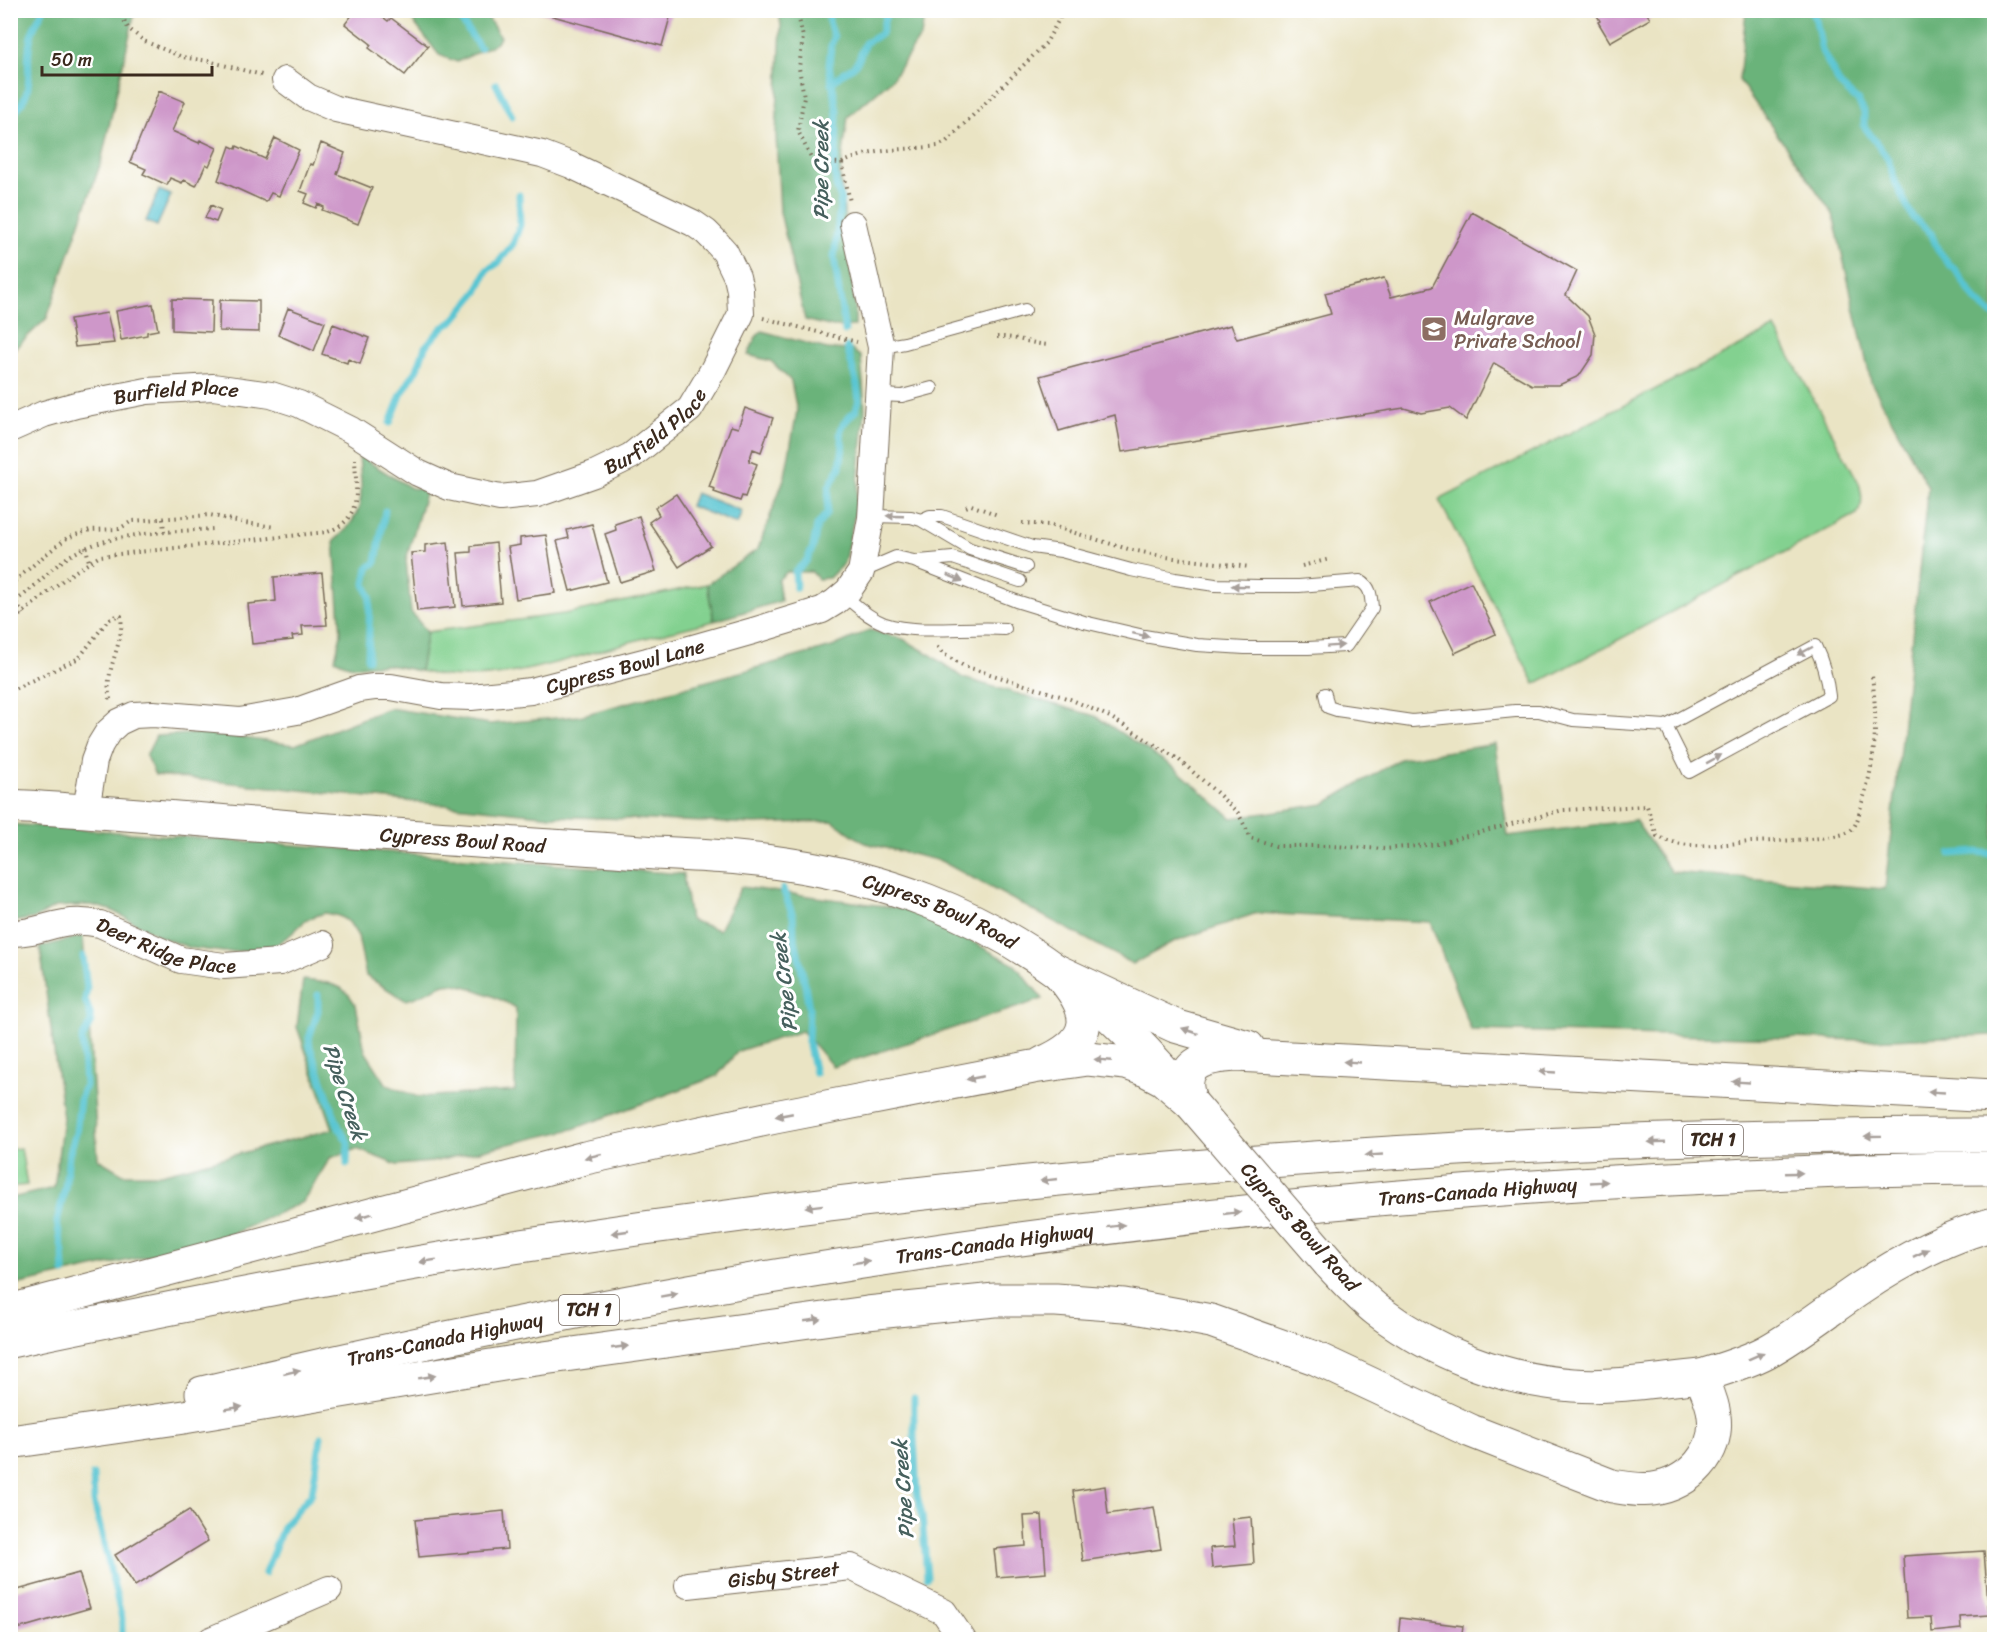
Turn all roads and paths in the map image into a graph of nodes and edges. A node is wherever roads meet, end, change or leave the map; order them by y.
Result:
1 (119, 10) edge
2 (797, 10) edge
3 (1064, 10) edge
4 (285, 80) joint
5 (840, 163) junction
6 (853, 224) joint
7 (1025, 310) dead end
8 (741, 314) junction
9 (987, 338) dead end
10 (1049, 345) dead end
11 (881, 347) junction
12 (932, 388) dead end
13 (879, 395) junction
14 (10, 429) edge
15 (360, 435) junction
16 (960, 510) dead end
17 (871, 516) junction
18 (1002, 516) dead end
19 (163, 519) junction
20 (921, 520) junction
21 (1019, 522) dead end
22 (275, 527) dead end
23 (213, 529) dead end
24 (164, 533) junction
25 (86, 547) junction
26 (1330, 559) dead end
27 (915, 561) junction
28 (89, 562) junction
29 (1026, 567) dead end
30 (1254, 567) dead end
31 (1293, 567) dead end
32 (861, 572) junction
33 (1020, 581) dead end
34 (10, 585) edge
35 (10, 593) edge
36 (843, 595) junction
37 (13, 602) edge
38 (22, 614) junction
39 (10, 623) edge
40 (933, 628) junction
41 (1005, 628) dead end
42 (1872, 676) dead end
43 (10, 691) edge
44 (1325, 694) dead end
45 (119, 722) junction
46 (1666, 726) junction
47 (10, 806) edge
48 (86, 810) junction
49 (10, 933) edge
50 (322, 944) dead end
51 (1057, 971) junction
52 (1308, 1060) junction
53 (1033, 1067) junction
54 (1995, 1096) edge
55 (1191, 1103) junction
56 (1995, 1135) edge
57 (1995, 1168) edge
58 (1995, 1224) edge
59 (10, 1311) edge
60 (10, 1341) edge
61 (1701, 1376) junction
62 (10, 1440) edge
63 (688, 1586) dead end
64 (329, 1588) dead end
65 (211, 1640) edge
66 (963, 1640) edge

1 - 4 path
2 - 5 path
3 - 5 path
4 - 8 street
5 - 6 path
6 - 11 street, Cypress Bowl Lane
7 - 11 lane
8 - 11 path
8 - 15 street, Burfield Place
9 - 10 path
11 - 13 street, Cypress Bowl Lane
12 - 13 lane
13 - 17 street, Cypress Bowl Lane
14 - 15 street, Burfield Place
15 - 28 path
16 - 18 path
20 -> 17 lane
17 - 32 street, Cypress Bowl Lane
19 - 22 path
19 - 24 path
19 - 34 path
27 -> 20 lane
20 - 29 lane
21 - 30 path
23 - 24 path
24 - 25 path
25 - 28 path
25 - 37 path
26 - 31 path
27 - 32 lane
27 - 33 lane
28 - 38 path
32 - 36 street, Cypress Bowl Lane
35 - 37 path
36 - 40 lane
36 - 45 street, Cypress Bowl Lane
37 - 38 path
38 - 39 path
40 - 41 lane
40 - 42 path
43 - 45 path
44 - 46 lane
45 - 48 street
46 -> 46 lane
47 - 48 main road, Cypress Bowl Road
48 - 51 main road, Cypress Bowl Road
49 - 50 street, Deer Ridge Place
52 -> 51 main road
51 - 53 main road
51 - 55 main road, Cypress Bowl Road
54 -> 52 main road
52 - 55 main road
55 -> 53 main road
53 -> 59 main road
55 - 61 main road, Cypress Bowl Road, bridge
56 -> 60 main road, Trans-Canada Highway / TCH 1
62 -> 57 main road, Trans-Canada Highway / TCH 1
61 -> 58 main road, Cypress Bowl Road
62 -> 61 main road
63 - 66 street, Gisby Street
64 - 65 street

